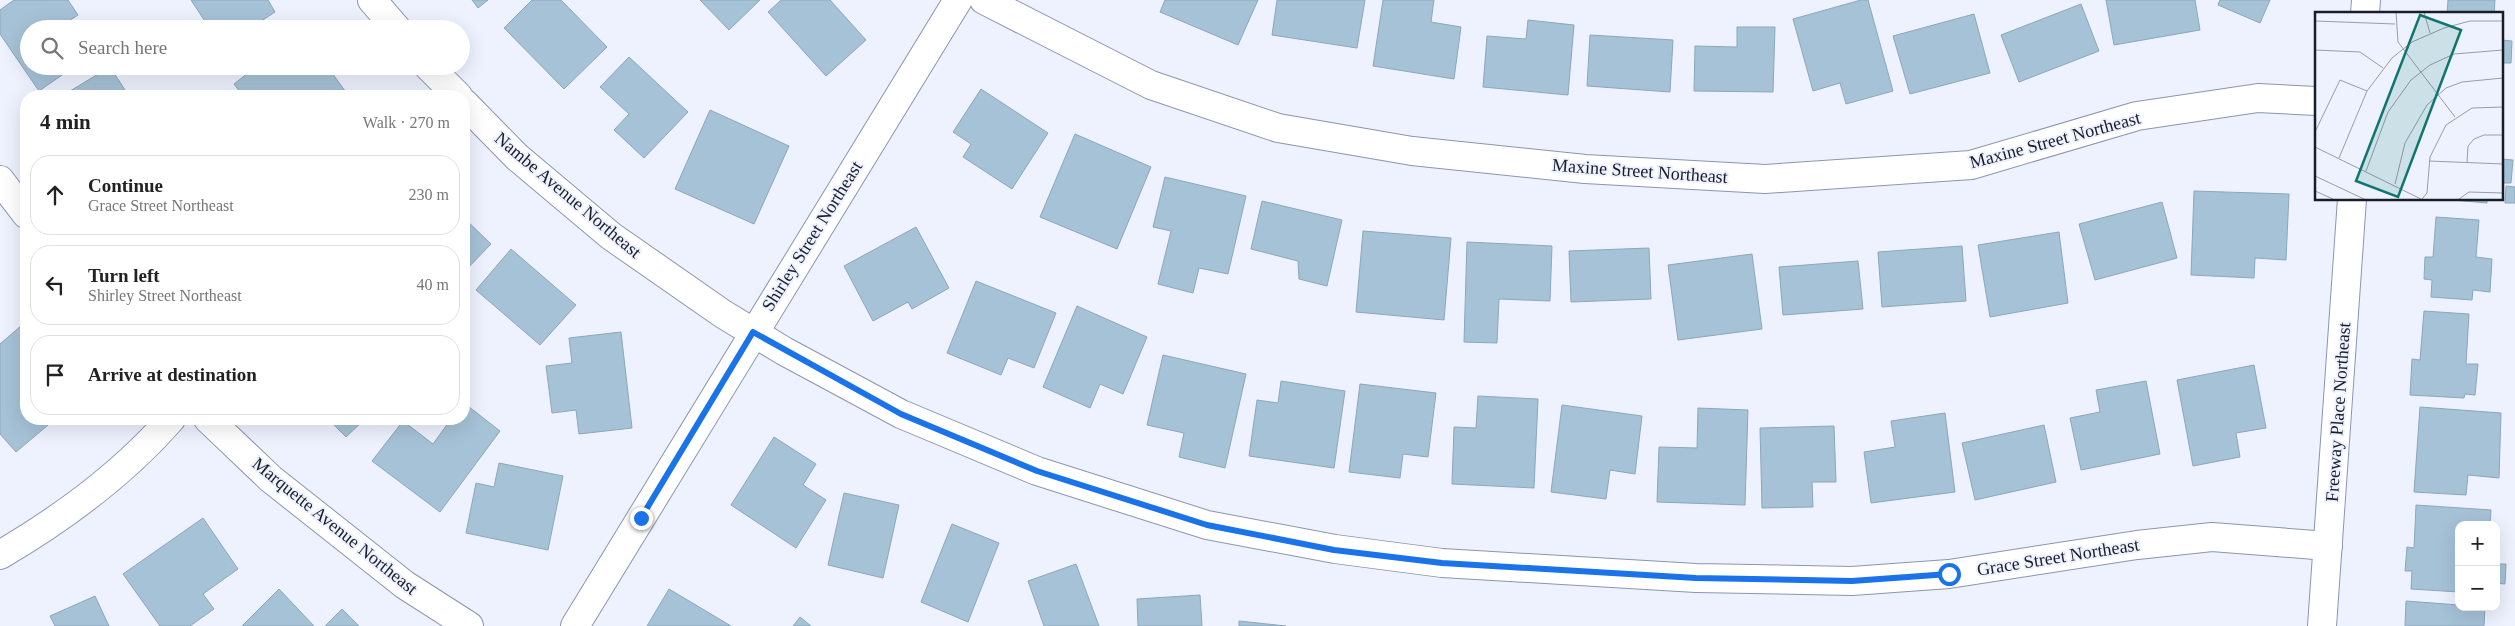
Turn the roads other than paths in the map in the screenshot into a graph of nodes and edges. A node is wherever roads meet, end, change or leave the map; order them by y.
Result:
1 (372, 0) edge
2 (958, 0) edge
3 (984, 0) edge
4 (389, 20) edge
5 (437, 75) edge
6 (452, 90) edge
7 (2315, 101) edge
8 (470, 109) edge
9 (0, 180) edge
10 (2352, 200) edge
11 (20, 206) edge
12 (753, 332) junction
13 (167, 425) edge
14 (214, 425) edge
15 (2328, 546) junction
16 (0, 555) edge
17 (469, 626) edge
18 (575, 626) edge
19 (2322, 626) edge

1 - 4 street
2 - 12 street, Shirley Street Northeast
3 - 7 street, Maxine Street Northeast
5 - 6 street
8 - 12 street, Nambe Avenue Northeast
9 - 11 street
10 - 15 street, Freeway Place Northeast
12 - 15 street, Grace Street Northeast
12 - 18 street, Shirley Street Northeast
13 - 16 street
14 - 17 street, Marquette Avenue Northeast
15 - 19 street, Freeway Place Northeast

